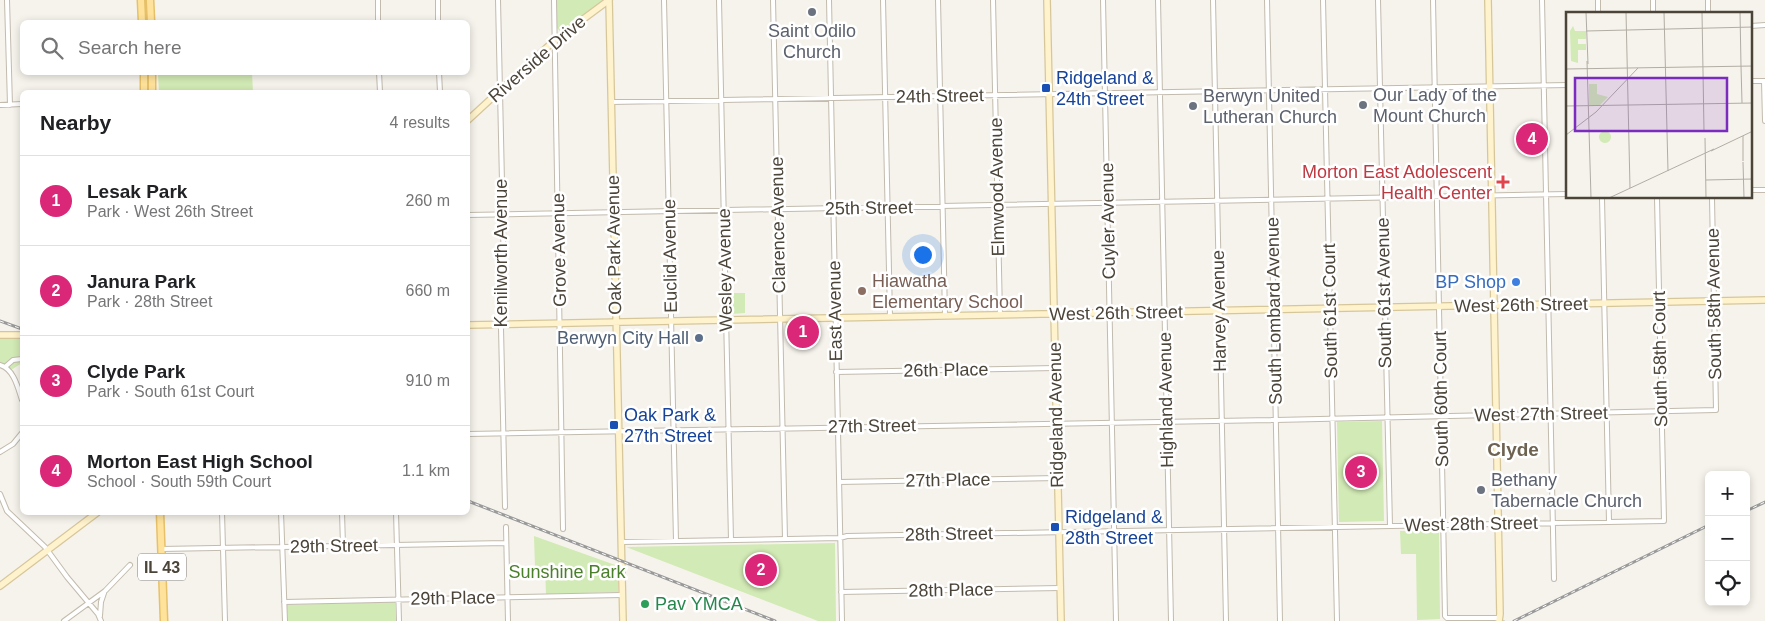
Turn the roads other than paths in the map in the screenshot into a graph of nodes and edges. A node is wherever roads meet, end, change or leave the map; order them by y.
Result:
1 (7, 0) edge
2 (141, 0) edge
3 (150, 0) edge
4 (378, 0) edge
5 (438, 0) edge
6 (498, 0) edge
7 (554, 0) edge
8 (609, 0) edge
9 (664, 0) edge
10 (719, 0) edge
11 (773, 0) edge
12 (829, 0) edge
13 (883, 0) edge
14 (938, 0) edge
15 (993, 0) edge
16 (1047, 0) edge
17 (1103, 0) edge
18 (1158, 0) edge
19 (1213, 0) edge
20 (1267, 0) edge
21 (1323, 0) edge
22 (1378, 0) edge
23 (1433, 0) edge
24 (1488, 0) edge
25 (1542, 0) edge
26 (142, 20) edge
27 (150, 20) edge
28 (378, 20) edge
29 (438, 20) edge
30 (1752, 26) edge
31 (1765, 26) edge
32 (555, 40) junction
33 (144, 75) edge
34 (152, 75) edge
35 (379, 75) edge
36 (440, 75) edge
37 (1752, 81) edge
38 (1765, 81) edge
39 (1544, 85) junction
40 (1566, 85) edge
41 (1490, 86) junction
42 (1434, 88) junction
43 (1380, 89) junction
44 (144, 90) edge
45 (152, 90) edge
46 (380, 90) edge
47 (440, 90) edge
48 (500, 90) junction
49 (1325, 90) junction
50 (1269, 91) junction
51 (1215, 92) junction
52 (1160, 93) junction
53 (1050, 94) junction
54 (1105, 94) junction
55 (995, 95) junction
56 (940, 96) junction
57 (885, 97) junction
58 (831, 98) junction
59 (776, 99) junction
60 (721, 100) junction
61 (666, 101) junction
62 (611, 102) junction
63 (10, 104) junction
64 (20, 104) edge
65 (0, 105) edge
66 (470, 118) edge
67 (1765, 121) edge
68 (1752, 190) edge
69 (1765, 190) edge
70 (1547, 194) junction
71 (1566, 194) edge
72 (1492, 195) junction
73 (1437, 196) junction
74 (1382, 198) junction
75 (1327, 199) junction
76 (1602, 199) edge
77 (1657, 199) edge
78 (1712, 199) edge
79 (1271, 200) junction
80 (1162, 202) junction
81 (1217, 202) junction
82 (1107, 204) junction
83 (1052, 205) junction
84 (942, 206) junction
85 (997, 206) junction
86 (833, 208) junction
87 (888, 208) junction
88 (778, 209) junction
89 (723, 210) junction
90 (669, 211) junction
91 (614, 212) junction
92 (558, 213) junction
93 (502, 214) junction
94 (470, 215) edge
95 (1765, 300) edge
96 (1714, 301) junction
97 (1659, 302) junction
98 (1604, 303) junction
99 (1549, 304) junction
100 (1494, 305) junction
101 (1439, 306) junction
102 (1384, 308) junction
103 (1330, 309) junction
104 (1274, 310) junction
105 (1219, 311) junction
106 (1164, 312) junction
107 (1054, 313) junction
108 (1109, 313) junction
109 (1000, 314) junction
110 (944, 315) junction
111 (890, 316) junction
112 (835, 317) junction
113 (780, 318) junction
114 (726, 319) junction
115 (671, 320) junction
116 (616, 321) junction
117 (560, 323) junction
118 (470, 324) edge
119 (503, 324) junction
120 (0, 335) edge
121 (20, 335) edge
122 (20, 359) edge
123 (0, 365) edge
124 (6, 367) junction
125 (1055, 368) junction
126 (836, 372) junction
127 (20, 395) edge
128 (1716, 410) joint
129 (1662, 411) junction
130 (1606, 412) junction
131 (1551, 414) junction
132 (1496, 415) junction
133 (1441, 416) junction
134 (1387, 417) junction
135 (1332, 418) junction
136 (1276, 420) junction
137 (1222, 421) junction
138 (1112, 422) junction
139 (1167, 422) junction
140 (1056, 423) junction
141 (838, 427) junction
142 (782, 428) junction
143 (728, 429) junction
144 (674, 430) junction
145 (618, 431) junction
146 (560, 432) junction
147 (504, 433) junction
148 (470, 434) edge
149 (20, 436) edge
150 (0, 452) edge
151 (1058, 478) junction
152 (839, 482) junction
153 (0, 494) edge
154 (505, 506) dead end
155 (0, 508) edge
156 (7, 511) junction
157 (94, 515) edge
158 (160, 515) edge
159 (222, 515) edge
160 (282, 515) edge
161 (342, 515) edge
162 (396, 515) edge
163 (1664, 521) joint
164 (1609, 522) junction
165 (1554, 523) junction
166 (1499, 524) junction
167 (1444, 525) junction
168 (1390, 526) junction
169 (506, 527) dead end
170 (1334, 527) junction
171 (1278, 528) junction
172 (563, 529) dead end
173 (1224, 529) junction
174 (1169, 530) junction
175 (1114, 531) junction
176 (1059, 532) junction
177 (840, 538) junction
178 (785, 539) junction
179 (730, 540) junction
180 (676, 541) junction
181 (506, 543) junction
182 (342, 546) junction
183 (397, 546) junction
184 (621, 546) junction
185 (282, 547) junction
186 (223, 548) junction
187 (161, 549) junction
188 (48, 551) junction
189 (130, 565) dead end
190 (1554, 579) dead end
191 (0, 586) edge
192 (1060, 588) junction
193 (105, 591) junction
194 (841, 592) junction
195 (622, 595) junction
196 (507, 597) junction
197 (399, 600) junction
198 (284, 602) junction
199 (88, 604) junction
200 (1500, 618) edge
201 (101, 620) edge
202 (64, 621) edge
203 (164, 621) edge
204 (225, 621) edge
205 (284, 621) edge
206 (399, 621) edge
207 (508, 621) edge
208 (623, 621) edge
209 (842, 621) edge
210 (1061, 621) edge
211 (1116, 621) edge
212 (1171, 621) edge
213 (1226, 621) edge
214 (1280, 621) edge
215 (1337, 621) edge

1 - 63 street
2 - 26 main road
3 - 27 main road
4 - 28 street
5 - 29 street
6 - 48 street, Kenilworth Avenue
7 - 32 street, Grove Avenue
8 - 32 street, Riverside Drive
8 - 62 street, Oak Park Avenue
9 - 61 street, Euclid Avenue
10 - 60 street, Wesley Avenue
11 - 59 street, Clarence Avenue
12 - 58 street, East Avenue
13 - 57 street
14 - 56 street
15 - 55 street, Elmwood Avenue
16 - 53 street, Ridgeland Avenue
17 - 54 street, Cuyler Avenue
18 - 52 street, Highland Avenue
19 - 51 street, Harvey Avenue
20 - 50 street, South Lombard Avenue
21 - 49 street, South 61st Court
22 - 43 street, South 61st Avenue
23 - 42 street, South 60th Court
24 - 41 street
25 - 39 street
30 - 31 street
32 - 48 street, Riverside Drive
32 - 92 street, Grove Avenue
33 - 44 main road
34 - 45 main road
35 - 46 street
36 - 47 street
37 - 38 street
38 - 67 street
39 - 40 street, 24th Street
39 - 41 street, 24th Street
39 - 70 street
41 - 42 street, 24th Street
41 - 72 street
42 - 43 street, 24th Street
42 - 73 street, South 60th Court
43 - 49 street, 24th Street
43 - 74 street, South 61st Avenue
48 - 66 street, Riverside Drive
48 - 93 street, Kenilworth Avenue
49 - 50 street, 24th Street
49 - 75 street, South 61st Court
50 - 51 street, 24th Street
50 - 79 street, South Lombard Avenue
51 - 52 street, 24th Street
51 - 81 street, Harvey Avenue
52 - 54 street, 24th Street
52 - 80 street, Highland Avenue
53 - 54 street, 24th Street
53 - 55 street, 24th Street
53 - 83 street, Ridgeland Avenue
54 - 82 street, Cuyler Avenue
55 - 56 street, 24th Street
55 - 85 street, Elmwood Avenue
56 - 57 street, 24th Street
56 - 84 street
57 - 58 street, 24th Street
57 - 87 street
58 - 59 street, 24th Street
58 - 86 street, East Avenue
59 - 60 street, 24th Street
59 - 88 street, Clarence Avenue
60 - 61 street, 24th Street
60 - 89 street, Wesley Avenue
61 - 62 street, 24th Street
61 - 90 street, Euclid Avenue
62 - 91 street, Oak Park Avenue
63 - 64 street
63 - 65 street
68 - 69 street
70 - 71 street, 25th Street
70 - 72 street, 25th Street
70 - 99 street
72 - 73 street, 25th Street
72 - 100 street
73 - 74 street, 25th Street
73 - 101 street, South 60th Court
74 - 75 street, 25th Street
74 - 102 street, South 61st Avenue
75 - 79 street, 25th Street
75 - 103 street, South 61st Court
76 - 98 street
77 - 97 street, South 58th Court
78 - 96 street, South 58th Avenue
79 - 81 street, 25th Street
79 - 104 street, South Lombard Avenue
80 - 81 street, 25th Street
80 - 82 street, 25th Street
80 - 106 street, Highland Avenue
81 - 105 street, Harvey Avenue
82 - 83 street, 25th Street
82 - 108 street, Cuyler Avenue
83 - 85 street, 25th Street
83 - 107 street, Ridgeland Avenue
84 - 85 street, 25th Street
84 - 87 street, 25th Street
84 - 110 street
85 - 109 street, Elmwood Avenue
86 - 87 street, 25th Street
86 - 88 street, 25th Street
86 - 112 street, East Avenue
87 - 111 street
88 - 89 street, 25th Street
88 - 113 street, Clarence Avenue
89 - 90 street, 25th Street
89 - 114 street, Wesley Avenue
90 - 91 street, 25th Street
90 - 115 street, Euclid Avenue
91 - 92 street, 25th Street
91 - 116 street, Oak Park Avenue
92 - 93 street, 25th Street
92 - 117 street, Grove Avenue
93 - 94 street, 25th Street
93 - 119 street, Kenilworth Avenue
95 - 96 street, West 26th Street
96 - 97 street, West 26th Street
96 - 128 street, South 58th Avenue
97 - 98 street, West 26th Street
97 - 129 street, South 58th Court
98 - 99 street, West 26th Street
98 - 130 street
99 - 100 street, West 26th Street
99 - 131 street
100 - 101 street, West 26th Street
100 - 132 street
101 - 102 street, West 26th Street
101 - 133 street, South 60th Court
102 - 103 street, West 26th Street
102 - 134 street, South 61st Avenue
103 - 104 street, West 26th Street
103 - 135 street, South 61st Court
104 - 105 street, West 26th Street
104 - 136 street, South Lombard Avenue
105 - 106 street, West 26th Street
105 - 137 street, Harvey Avenue
106 - 108 street, West 26th Street
106 - 139 street, Highland Avenue
107 - 108 street, West 26th Street
107 - 109 street, West 26th Street
107 - 125 street, Ridgeland Avenue
108 - 138 street, Cuyler Avenue
109 - 110 street, West 26th Street
110 - 111 street, West 26th Street
111 - 112 street, West 26th Street
112 - 113 street, West 26th Street
112 - 126 street, East Avenue
113 - 114 street, West 26th Street
113 - 142 street, Clarence Avenue
114 - 115 street, West 26th Street
114 - 143 street, Wesley Avenue
115 - 116 street, West 26th Street
115 - 144 street, Euclid Avenue
116 - 117 street, West 26th Street
116 - 145 street, Oak Park Avenue
117 - 119 street, West 26th Street
117 - 146 street, Grove Avenue
118 - 119 street, West 26th Street
119 - 147 street, Kenilworth Avenue
120 - 121 street
122 - 124 street
123 - 124 street
124 - 127 street
125 - 126 street, 26th Place
125 - 140 street, Ridgeland Avenue
126 - 141 street, East Avenue
128 - 129 street, West 27th Street
129 - 130 street, West 27th Street
129 - 163 street, South 58th Court
130 - 131 street, West 27th Street
130 - 164 street
131 - 132 street, West 27th Street
131 - 165 street
132 - 133 street, West 27th Street
132 - 166 street
133 - 134 street, West 27th Street
133 - 167 street, South 60th Court
134 - 135 street, West 27th Street
134 - 168 street, South 61st Avenue
135 - 136 street, West 27th Street
135 - 170 street, South 61st Court
136 - 137 street, 27th Street
136 - 171 street, South Lombard Avenue
137 - 139 street, 27th Street
137 - 173 street, Harvey Avenue
138 - 139 street, 27th Street
138 - 140 street, 27th Street
138 - 175 street, Cuyler Avenue
139 - 174 street, Highland Avenue
140 - 141 street, 27th Street
140 - 151 street, Ridgeland Avenue
141 - 142 street, 27th Street
141 - 152 street, East Avenue
142 - 143 street, 27th Street
142 - 178 street, Clarence Avenue
143 - 144 street, 27th Street
143 - 179 street, Wesley Avenue
144 - 145 street, 27th Street
144 - 180 street, Euclid Avenue
145 - 146 street, 27th Street
145 - 184 street, Oak Park Avenue
146 - 147 street, 27th Street
146 - 172 street, Grove Avenue
147 - 148 street, 27th Street
147 - 154 street, Kenilworth Avenue
149 - 150 street
151 - 152 street, 27th Place
151 - 176 street, Ridgeland Avenue
152 - 177 street, East Avenue
153 - 156 street
155 - 156 street
156 - 188 street
157 - 188 street
158 - 187 main road, IL 43
159 - 186 street
160 - 185 street
161 - 182 street
162 - 183 street
163 - 164 street, West 28th Street
164 - 165 street, West 28th Street
165 - 166 street, West 28th Street
165 - 190 street
166 - 167 street, West 28th Street
166 - 200 street
167 - 168 street, West 28th Street
167 - 200 street, South 60th Court
168 - 170 street, West 28th Street
169 - 181 street
170 - 171 street, West 28th Street
170 - 215 street, South 61st Court
171 - 173 street, 28th Street
171 - 214 street, South Lombard Avenue
173 - 174 street, 28th Street
173 - 213 street, Harvey Avenue
174 - 175 street, 28th Street
174 - 212 street, Highland Avenue
175 - 176 street, 28th Street
175 - 211 street, Cuyler Avenue
176 - 177 street, 28th Street
176 - 192 street, Ridgeland Avenue
177 - 178 street, 28th Street
177 - 194 street, East Avenue
178 - 179 street, 28th Street
179 - 180 street, 28th Street
180 - 184 street, 28th Street
181 - 183 street, 29th Street
181 - 196 street
182 - 183 street, 29th Street
182 - 185 street, 29th Street
183 - 197 street
184 - 195 street, Oak Park Avenue
185 - 186 street, 29th Street
185 - 198 street
186 - 187 street, 29th Street
186 - 204 street
187 - 203 main road, IL 43
188 - 191 street
188 - 199 street
189 - 193 street
192 - 194 street, 28th Place
192 - 210 street, Ridgeland Avenue
193 - 199 street
193 - 201 street
194 - 209 street, East Avenue
195 - 196 street, 29th Place
195 - 208 street, Oak Park Avenue
196 - 197 street, 29th Place
196 - 207 street
197 - 198 street, 29th Place
197 - 206 street
198 - 205 street
199 - 201 street
199 - 202 street

